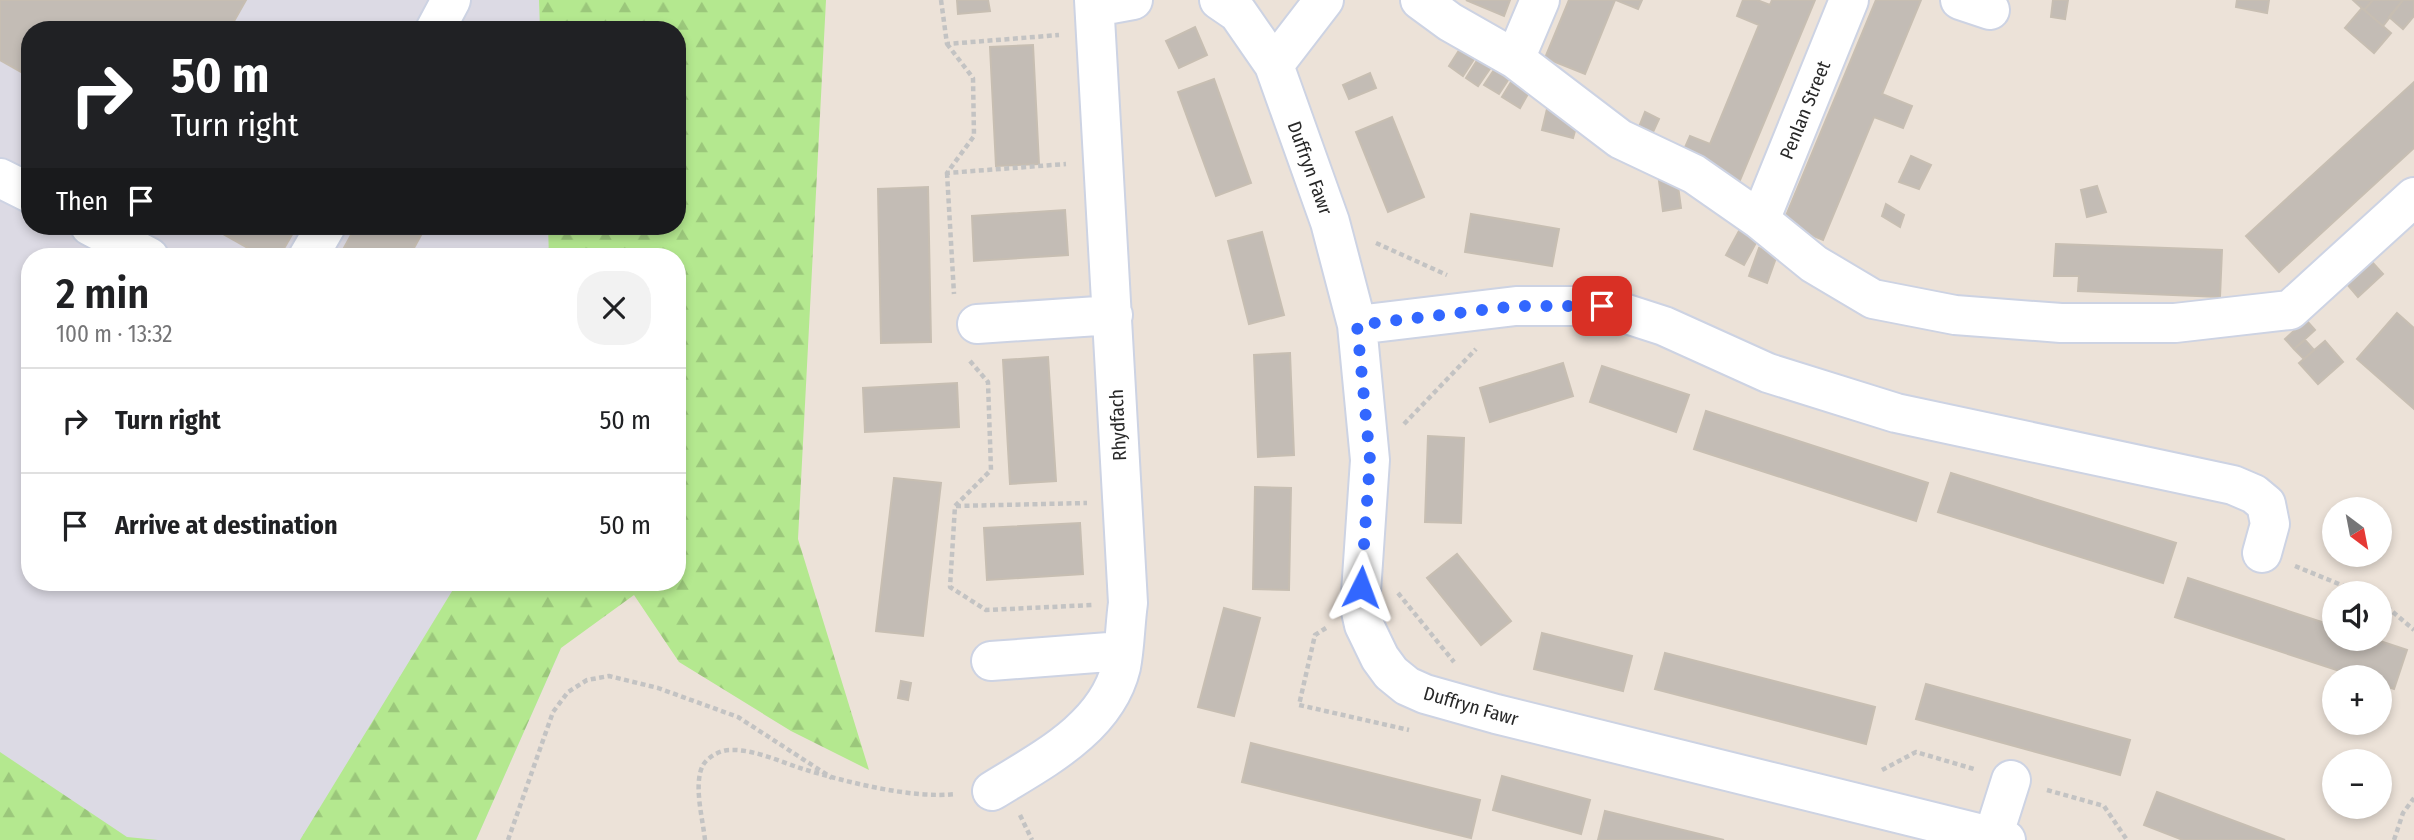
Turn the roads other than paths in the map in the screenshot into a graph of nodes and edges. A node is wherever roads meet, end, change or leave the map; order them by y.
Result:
1 (451, 0) edge
2 (1133, 0) edge
3 (1219, 0) edge
4 (1324, 0) edge
5 (1420, 0) edge
6 (1540, 0) edge
7 (1849, 0) edge
8 (1095, 13) edge
9 (440, 21) edge
10 (1515, 59) junction
11 (1274, 65) junction
12 (0, 178) edge
13 (21, 188) edge
14 (2414, 197) edge
15 (1760, 220) junction
16 (107, 235) edge
17 (132, 248) edge
18 (1113, 316) junction
19 (976, 324) dead end
20 (1357, 325) junction
21 (2262, 553) road end
22 (1122, 651) junction
23 (991, 660) dead end
24 (2011, 780) road end
25 (992, 791) road end
26 (1997, 839) edge

1 - 9 street
2 - 8 street
3 - 11 street, Duffryn Fawr
4 - 11 street
5 - 10 street
6 - 10 street
7 - 15 street, Penlan Street
8 - 18 street, Rhydfach
10 - 15 street
11 - 20 street, Duffryn Fawr
12 - 13 street
14 - 15 street
16 - 17 street
18 - 19 street
18 - 22 street, Rhydfach
20 - 21 street
20 - 26 street, Duffryn Fawr
22 - 23 street
22 - 25 street, Rhydfach
24 - 26 street

